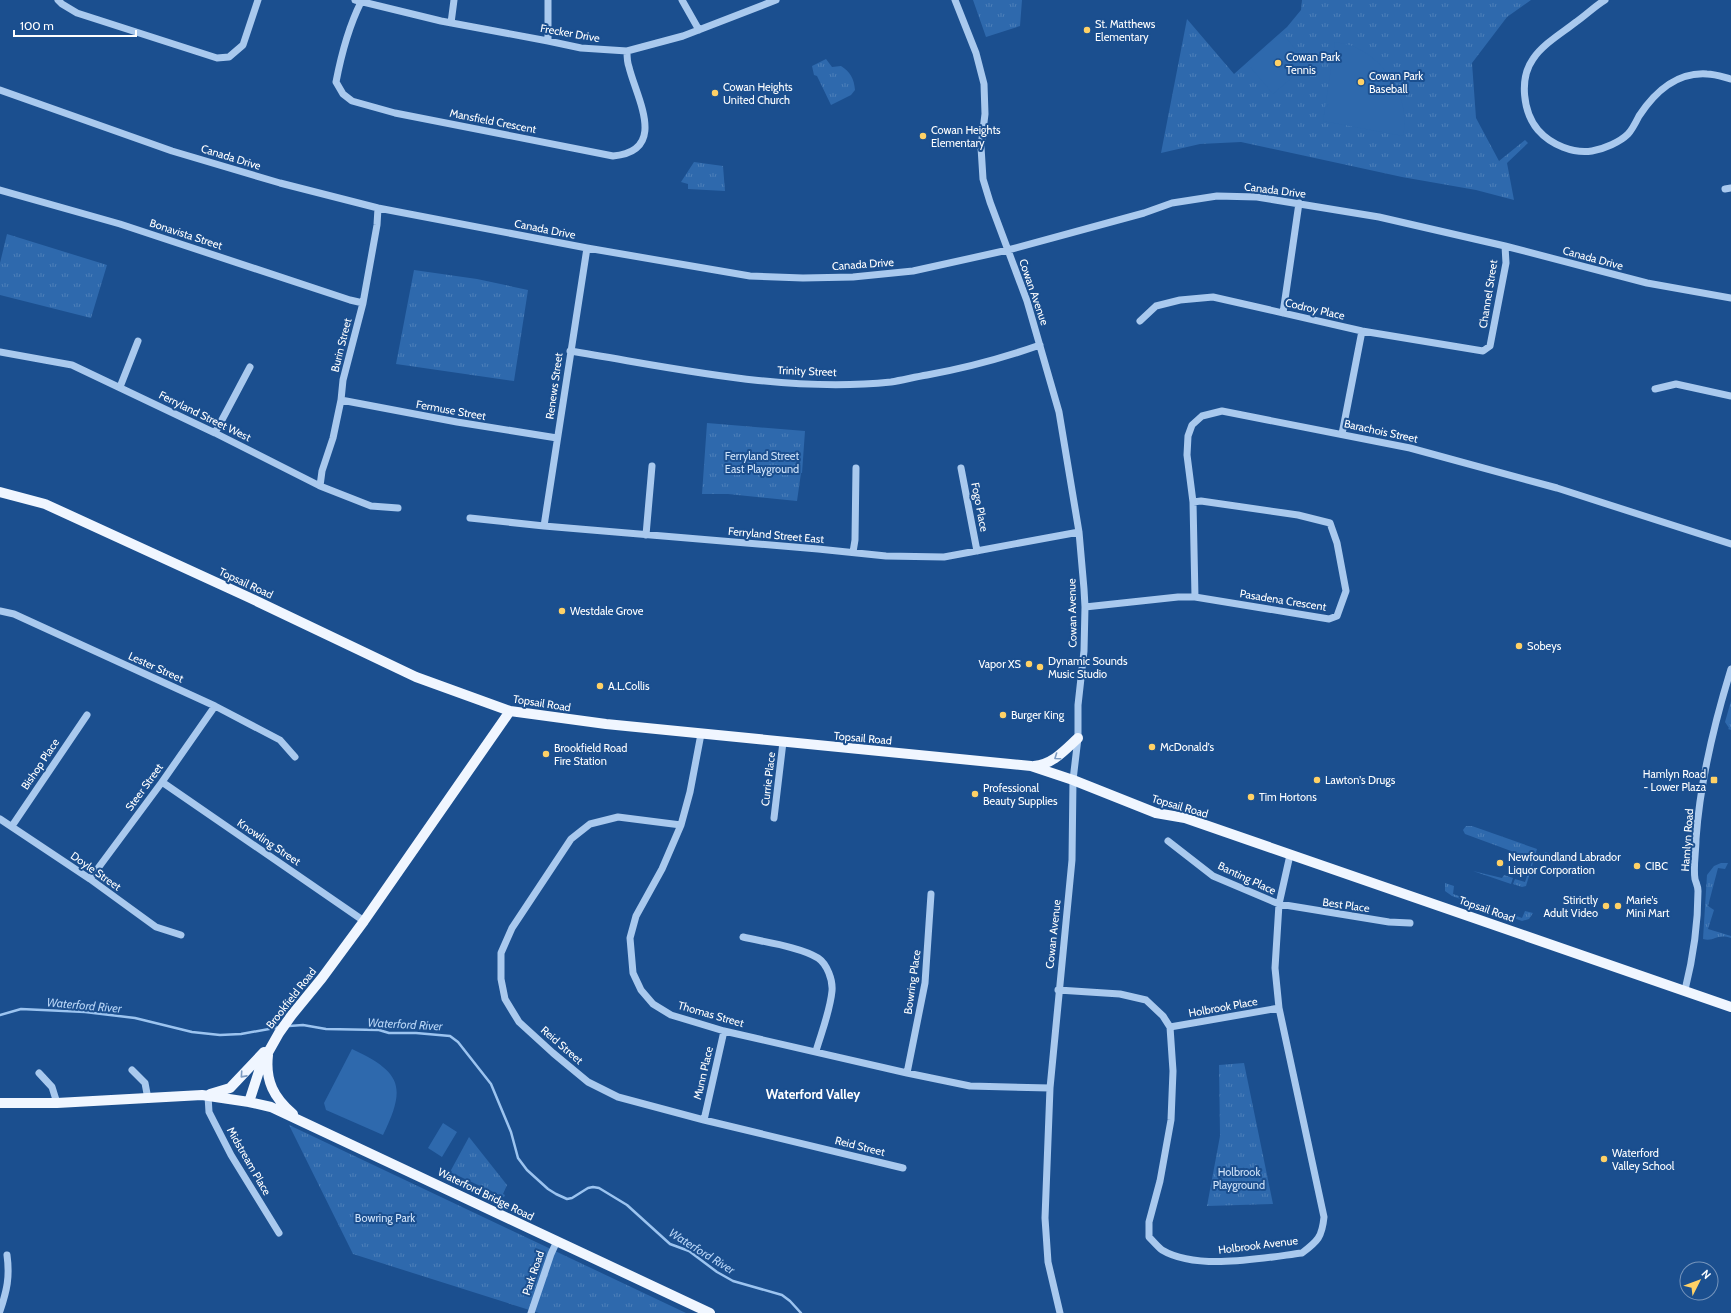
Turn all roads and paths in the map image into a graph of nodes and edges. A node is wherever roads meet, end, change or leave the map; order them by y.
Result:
1 (58, 0) edge
2 (258, 0) edge
3 (454, 0) edge
4 (548, 0) edge
5 (682, 0) edge
6 (776, 0) edge
7 (955, 0) edge
8 (1605, 0) edge
9 (358, 1) edge
10 (451, 23) junction
11 (699, 30) junction
12 (548, 41) junction
13 (627, 51) junction
14 (1731, 79) edge
15 (0, 90) edge
16 (0, 190) edge
17 (1299, 203) junction
18 (378, 208) junction
19 (1505, 246) junction
20 (587, 248) junction
21 (1008, 250) junction
22 (1731, 298) edge
23 (363, 303) junction
24 (1283, 313) junction
25 (1140, 321) dead end
26 (1362, 331) junction
27 (138, 341) dead end
28 (1040, 345) junction
29 (1490, 346) joint
30 (570, 350) junction
31 (0, 352) edge
32 (250, 367) dead end
33 (120, 387) junction
34 (1655, 389) dead end
35 (1731, 396) edge
36 (341, 400) junction
37 (215, 433) junction
38 (1342, 434) junction
39 (557, 438) junction
40 (652, 466) dead end
41 (856, 468) dead end
42 (961, 468) dead end
43 (320, 486) junction
44 (0, 492) edge
45 (1193, 502) junction
46 (398, 508) dead end
47 (470, 518) dead end
48 (544, 526) junction
49 (1079, 532) junction
50 (646, 535) junction
51 (1731, 544) edge
52 (977, 551) junction
53 (853, 552) junction
54 (1195, 597) junction
55 (1085, 607) junction
56 (0, 610) edge
57 (1731, 670) edge
58 (215, 706) junction
59 (510, 711) junction
60 (87, 715) dead end
61 (701, 734) junction
62 (1078, 738) junction
63 (783, 742) junction
64 (296, 757) dead end
65 (1031, 766) junction
66 (1073, 780) junction
67 (162, 782) junction
68 (774, 818) dead end
69 (0, 819) edge
70 (681, 825) junction
71 (12, 826) junction
72 (1168, 841) dead end
73 (1290, 855) junction
74 (90, 879) junction
75 (931, 894) dead end
76 (1279, 904) junction
77 (364, 921) junction
78 (1410, 923) dead end
79 (181, 935) dead end
80 (744, 937) dead end
81 (1058, 990) junction
82 (1686, 990) junction
83 (1731, 1007) edge
84 (1279, 1008) junction
85 (1170, 1028) junction
86 (724, 1031) junction
87 (270, 1047) junction
88 (816, 1051) junction
89 (132, 1070) dead end
90 (39, 1073) dead end
91 (907, 1073) junction
92 (1050, 1088) junction
93 (205, 1096) junction
94 (148, 1098) junction
95 (57, 1102) junction
96 (249, 1102) junction
97 (0, 1103) edge
98 (300, 1120) junction
99 (704, 1120) junction
100 (903, 1168) dead end
101 (279, 1233) dead end
102 (557, 1241) junction
103 (7, 1255) dead end
104 (0, 1311) edge
105 (531, 1313) edge
106 (710, 1313) edge
107 (1060, 1313) edge

1 - 2 street
3 - 10 street
4 - 12 street
5 - 11 street
6 - 11 street, Frecker Drive
7 - 21 street, Cowan Avenue
8 - 14 street
9 - 10 street, Frecker Drive
9 - 13 street, Mansfield Crescent
10 - 12 street, Frecker Drive
11 - 13 street, Frecker Drive
12 - 13 street, Frecker Drive
15 - 18 street, Canada Drive
16 - 23 street, Bonavista Street
17 - 19 street, Canada Drive
17 - 21 street, Canada Drive
17 - 24 street
18 - 20 street, Canada Drive
18 - 23 street, Burin Street
19 - 22 street, Canada Drive
19 - 29 street, Channel Street
20 - 21 street, Canada Drive
20 - 30 street, Renews Street
21 - 28 street, Cowan Avenue
23 - 36 street, Burin Street
24 - 25 street, Codroy Place
24 - 26 street, Codroy Place
26 - 29 street, Codroy Place
26 - 38 street
27 - 33 street
28 - 30 street, Trinity Street
28 - 49 street, Cowan Avenue
30 - 39 street, Renews Street
31 - 33 street, Ferryland Street West
32 - 37 street
33 - 37 street, Ferryland Street West
34 - 35 street
36 - 39 street, Fermuse Street
36 - 43 street, Burin Street
37 - 43 street, Ferryland Street West
38 - 45 street, Barachois Street
38 - 51 street, Barachois Street
39 - 48 street, Renews Street
40 - 50 street
41 - 53 street
42 - 52 street, Fogo Place
43 - 46 street, Ferryland Street West
44 - 59 main road, Topsail Road
45 - 54 street, Barachois Street
45 - 54 street, Pasadena Crescent
47 - 48 street, Ferryland Street East
48 - 50 street, Ferryland Street East
49 - 52 street, Ferryland Street East
49 - 55 street, Cowan Avenue
50 - 53 street, Ferryland Street East
52 - 53 street, Ferryland Street East
54 - 55 street, Pasadena Crescent
55 - 62 street, Cowan Avenue
56 - 58 street, Lester Street
57 - 82 street, Hamlyn Road
58 - 64 street, Lester Street
58 - 67 street, Steer Street
59 - 61 main road, Topsail Road
59 - 77 main road, Brookfield Road
60 - 71 street, Bishop Place
61 - 63 main road, Topsail Road
61 - 70 street, Thomas Street
62 -> 65 main road
62 - 66 street, Cowan Avenue
63 - 65 main road, Topsail Road
63 - 68 street, Currie Place
65 - 66 main road, Topsail Road
66 - 73 main road, Topsail Road
66 - 81 street, Cowan Avenue
67 - 74 street, Steer Street
67 - 77 street, Knowling Street
69 - 71 street, Doyle Street
70 - 86 street, Thomas Street
70 - 99 street, Reid Street
71 - 74 street, Doyle Street
72 - 76 street, Banting Place
73 - 76 street, Holbrook Avenue
73 - 82 main road, Topsail Road
74 - 79 street, Doyle Street
75 - 91 street, Bowring Place
76 - 78 street, Best Place
76 - 84 street, Holbrook Avenue
77 - 87 main road, Brookfield Road
80 - 88 street
81 - 85 street
81 - 92 street, Cowan Avenue
82 - 83 main road, Topsail Road
84 - 85 street, Holbrook Place
84 - 85 street, Holbrook Avenue
86 - 88 street, Thomas Street
86 - 99 street, Munn Place
87 -> 93 main road
87 - 96 main road, Brookfield Road
87 - 98 main road
88 - 91 street, Thomas Street
89 - 94 street
90 - 95 street
91 - 92 street, Thomas Street
92 - 107 street, Cowan Avenue
93 - 94 main road
93 - 96 main road
93 - 101 street, Midstream Place
94 - 95 main road
95 - 97 main road
96 - 98 main road, Waterford Bridge Road
98 - 102 main road, Waterford Bridge Road
99 - 100 street, Reid Street
102 - 105 street, Park Road
102 - 106 main road, Waterford Bridge Road
103 - 104 street

